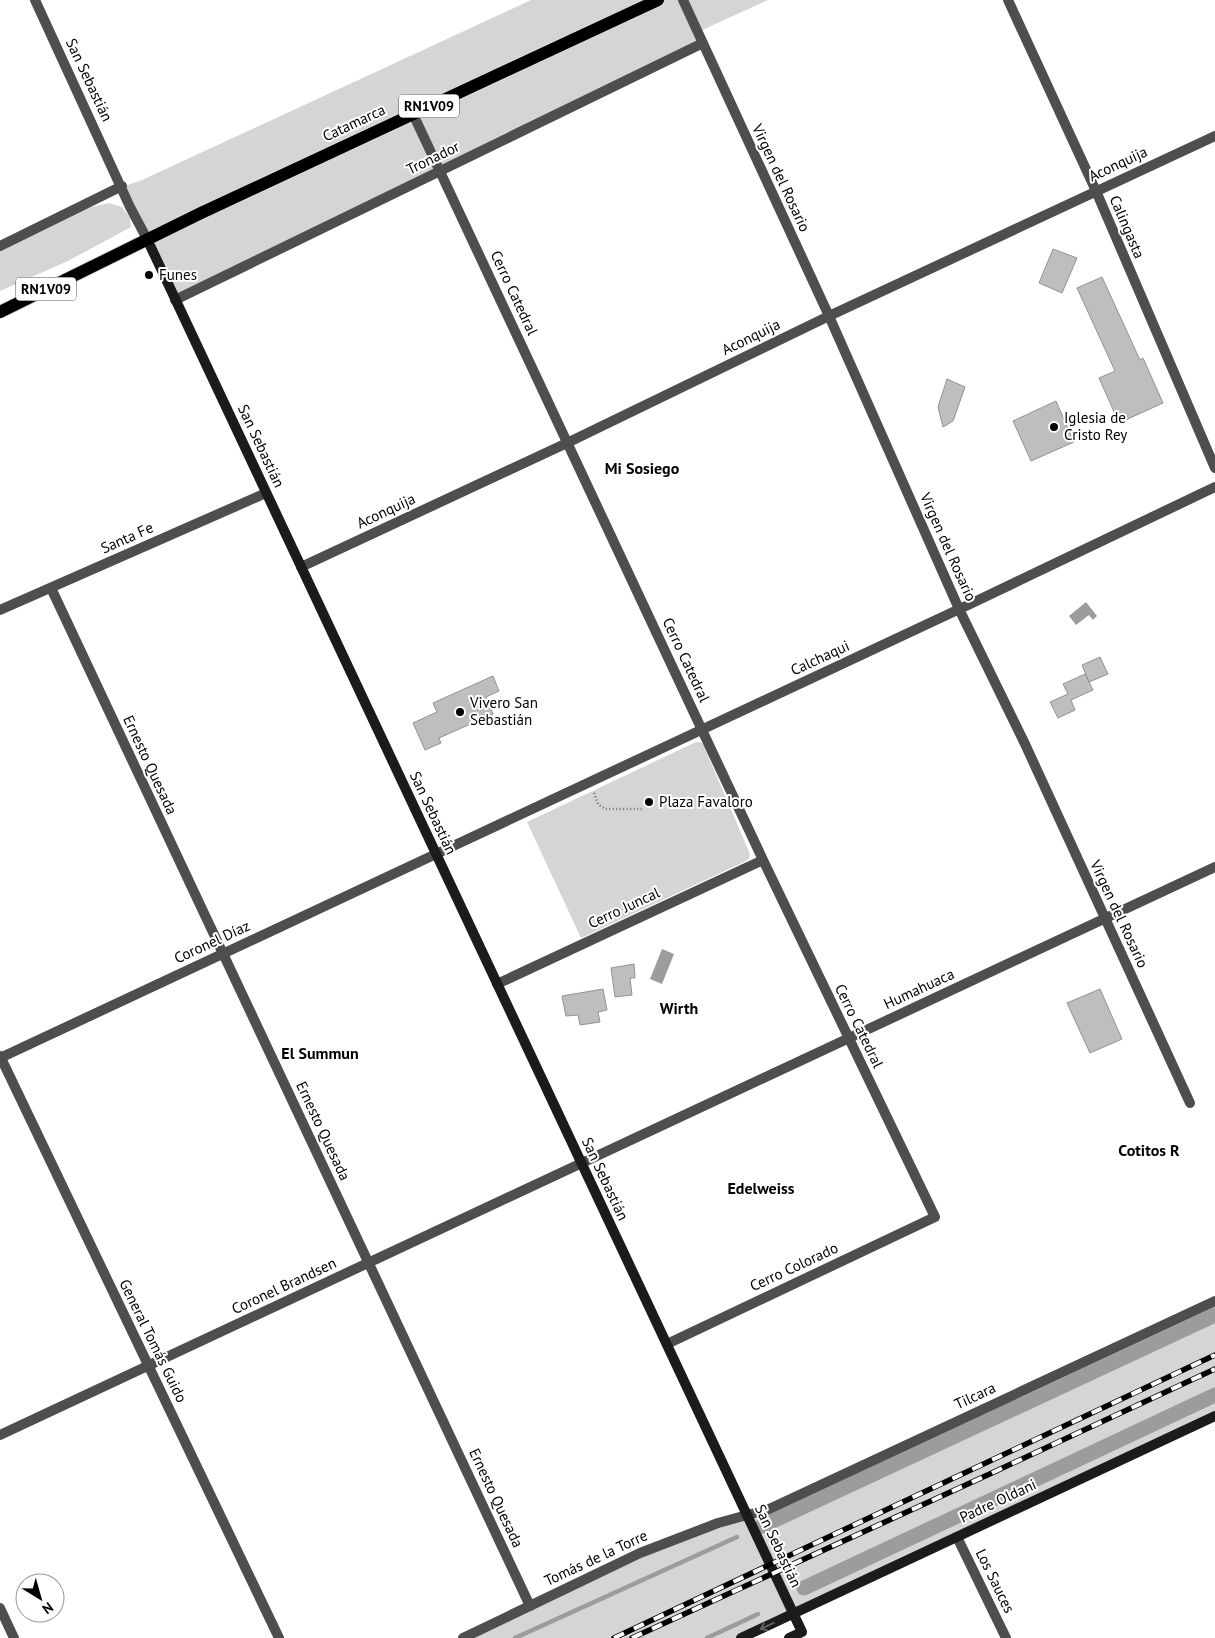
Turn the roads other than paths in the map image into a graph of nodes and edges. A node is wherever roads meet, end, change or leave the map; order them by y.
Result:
1 (35, 0) edge
2 (658, 0) edge
3 (683, 0) edge
4 (1008, 0) edge
5 (703, 43) junction
6 (413, 114) junction
7 (1215, 136) edge
8 (440, 172) junction
9 (122, 186) junction
10 (1096, 192) junction
11 (147, 239) junction
12 (0, 246) edge
13 (175, 300) junction
14 (0, 312) edge
15 (828, 316) junction
16 (568, 443) junction
17 (1215, 468) edge
18 (1215, 488) edge
19 (266, 493) junction
20 (301, 567) junction
21 (51, 588) junction
22 (0, 610) edge
23 (959, 610) junction
24 (702, 730) junction
25 (436, 854) junction
26 (763, 860) junction
27 (1215, 867) edge
28 (1105, 919) junction
29 (222, 954) junction
30 (497, 984) junction
31 (849, 1039) junction
32 (0, 1057) edge
33 (1190, 1104) dead end
34 (581, 1164) junction
35 (935, 1217) joint
36 (368, 1263) junction
37 (1215, 1301) edge
38 (667, 1344) junction
39 (148, 1366) junction
40 (1215, 1416) edge
41 (0, 1435) edge
42 (746, 1515) junction
43 (957, 1537) junction
44 (530, 1606) junction
45 (0, 1608) edge
46 (793, 1614) junction
47 (803, 1635) edge
48 (14, 1638) edge
49 (279, 1638) edge
50 (463, 1638) edge
51 (741, 1638) edge
52 (789, 1638) edge
53 (1006, 1638) edge

1 - 9 street, San Sebastián
2 - 6 main road, Catamarca / RN1V09
3 - 5 street, Virgen del Rosario
4 - 10 street, Calingasta
5 - 8 street, Tronador
5 - 15 street, Virgen del Rosario
6 - 8 street, Cerro Catedral
6 - 11 main road, Catamarca / RN1V09
7 - 10 street, Aconquija
8 - 13 street, Tronador
8 - 16 street, Cerro Catedral
9 - 11 street, San Sebastián
9 - 12 street
10 - 15 street, Aconquija
10 - 17 street, Calingasta
11 - 13 main road, San Sebastián
11 - 14 main road, RN1V09
13 - 19 main road, San Sebastián
15 - 16 street, Aconquija
15 - 23 street, Virgen del Rosario
16 - 20 street, Aconquija
16 - 24 street, Cerro Catedral
18 - 23 street, Calchaqui
19 - 20 main road, San Sebastián
19 - 21 street, Santa Fe
20 - 25 main road, San Sebastián
21 - 22 street, Santa Fe
21 - 29 street, Ernesto Quesada
23 - 24 street, Calchaqui
23 - 28 street, Virgen del Rosario
24 - 25 street, Calchaqui
24 - 26 street, Cerro Catedral
25 - 29 street, Coronel Díaz
25 - 30 main road, San Sebastián
26 - 30 street, Cerro Juncal
26 - 31 street, Cerro Catedral
27 - 28 street, Humahuaca
28 - 31 street, Humahuaca
28 - 33 street, Virgen del Rosario
29 - 32 street, Coronel Díaz
29 - 36 street, Ernesto Quesada
30 - 34 main road, San Sebastián
31 - 34 street, Humahuaca
31 - 35 street, Cerro Catedral
32 - 39 street, General Tomás Guido
34 - 36 street, Coronel Brandsen
34 - 38 main road, San Sebastián
35 - 38 street, Cerro Colorado
36 - 39 street, Coronel Brandsen
36 - 44 street, Ernesto Quesada
37 - 42 street, Tilcara
38 - 42 main road, San Sebastián
39 - 41 street, Coronel Brandsen
39 - 49 street, General Tomás Guido
40 - 43 main road, Padre Oldani
42 - 44 street, Tomás de la Torre
42 - 46 main road, San Sebastián
43 - 46 main road, Padre Oldani
43 - 53 street, Los Sauces
44 - 50 street, Tomás de la Torre
45 - 48 street
46 - 47 main road, San Sebastián
46 -> 51 main road, Padre Oldani
47 - 52 main road

